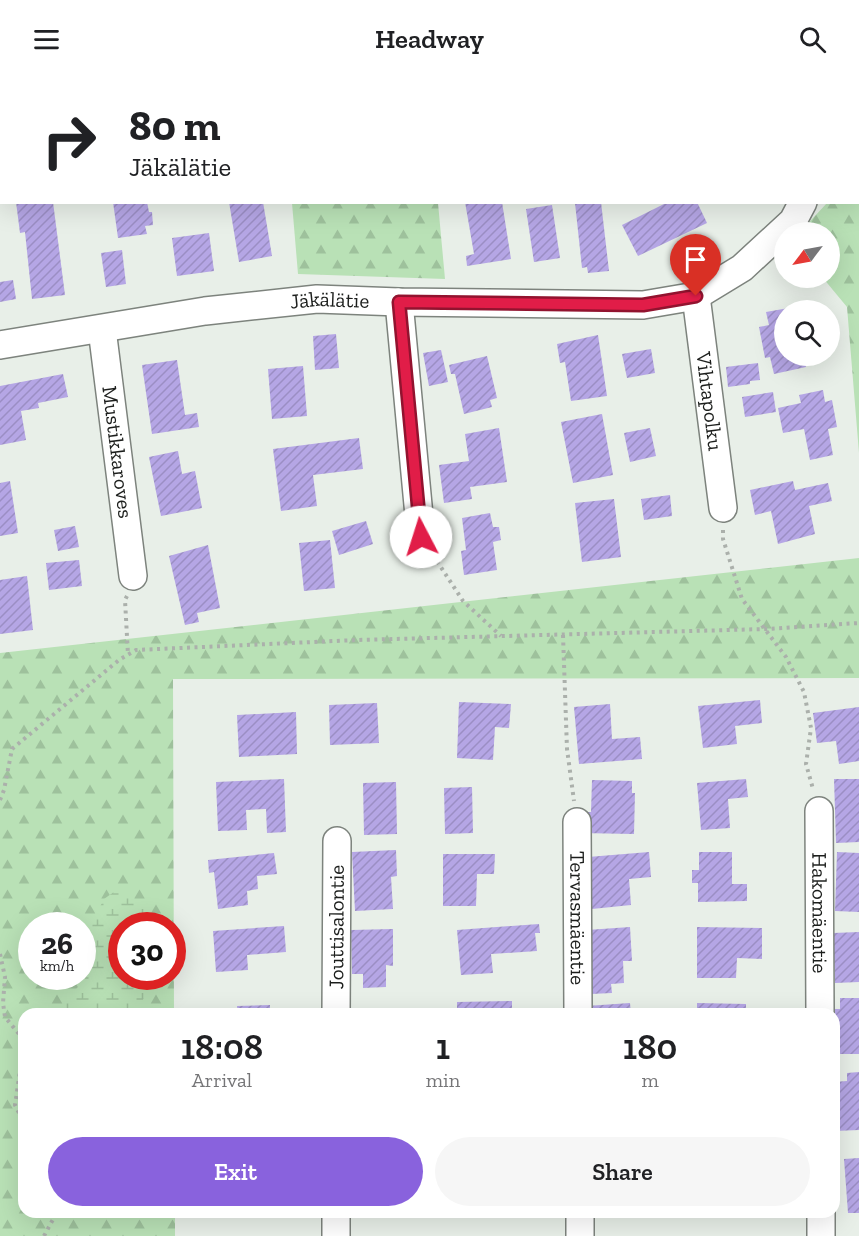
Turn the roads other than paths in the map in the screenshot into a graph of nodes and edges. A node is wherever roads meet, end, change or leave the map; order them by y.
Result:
1 (802, 204) edge
2 (696, 296) junction
3 (399, 302) junction
4 (102, 329) junction
5 (0, 345) edge
6 (723, 508) road end
7 (421, 537) road end
8 (133, 576) road end
9 (819, 811) road end
10 (577, 822) road end
11 (337, 841) dead end
12 (336, 1008) edge
13 (578, 1008) edge
14 (820, 1008) edge
15 (336, 1218) edge
16 (579, 1218) edge
17 (821, 1218) edge
18 (336, 1236) edge
19 (580, 1236) edge
20 (821, 1236) edge

1 - 2 street, Jäkälätie
2 - 3 street, Jäkälätie
2 - 6 street, Vihtapolku
3 - 4 street, Jäkälätie
3 - 7 street
4 - 5 street, Jäkälätie
4 - 8 street, Mustikkaroves
9 - 14 street, Hakomäentie
10 - 13 street, Tervasmäentie
11 - 12 street, Jouttisalontie
15 - 18 street
16 - 19 street
17 - 20 street

